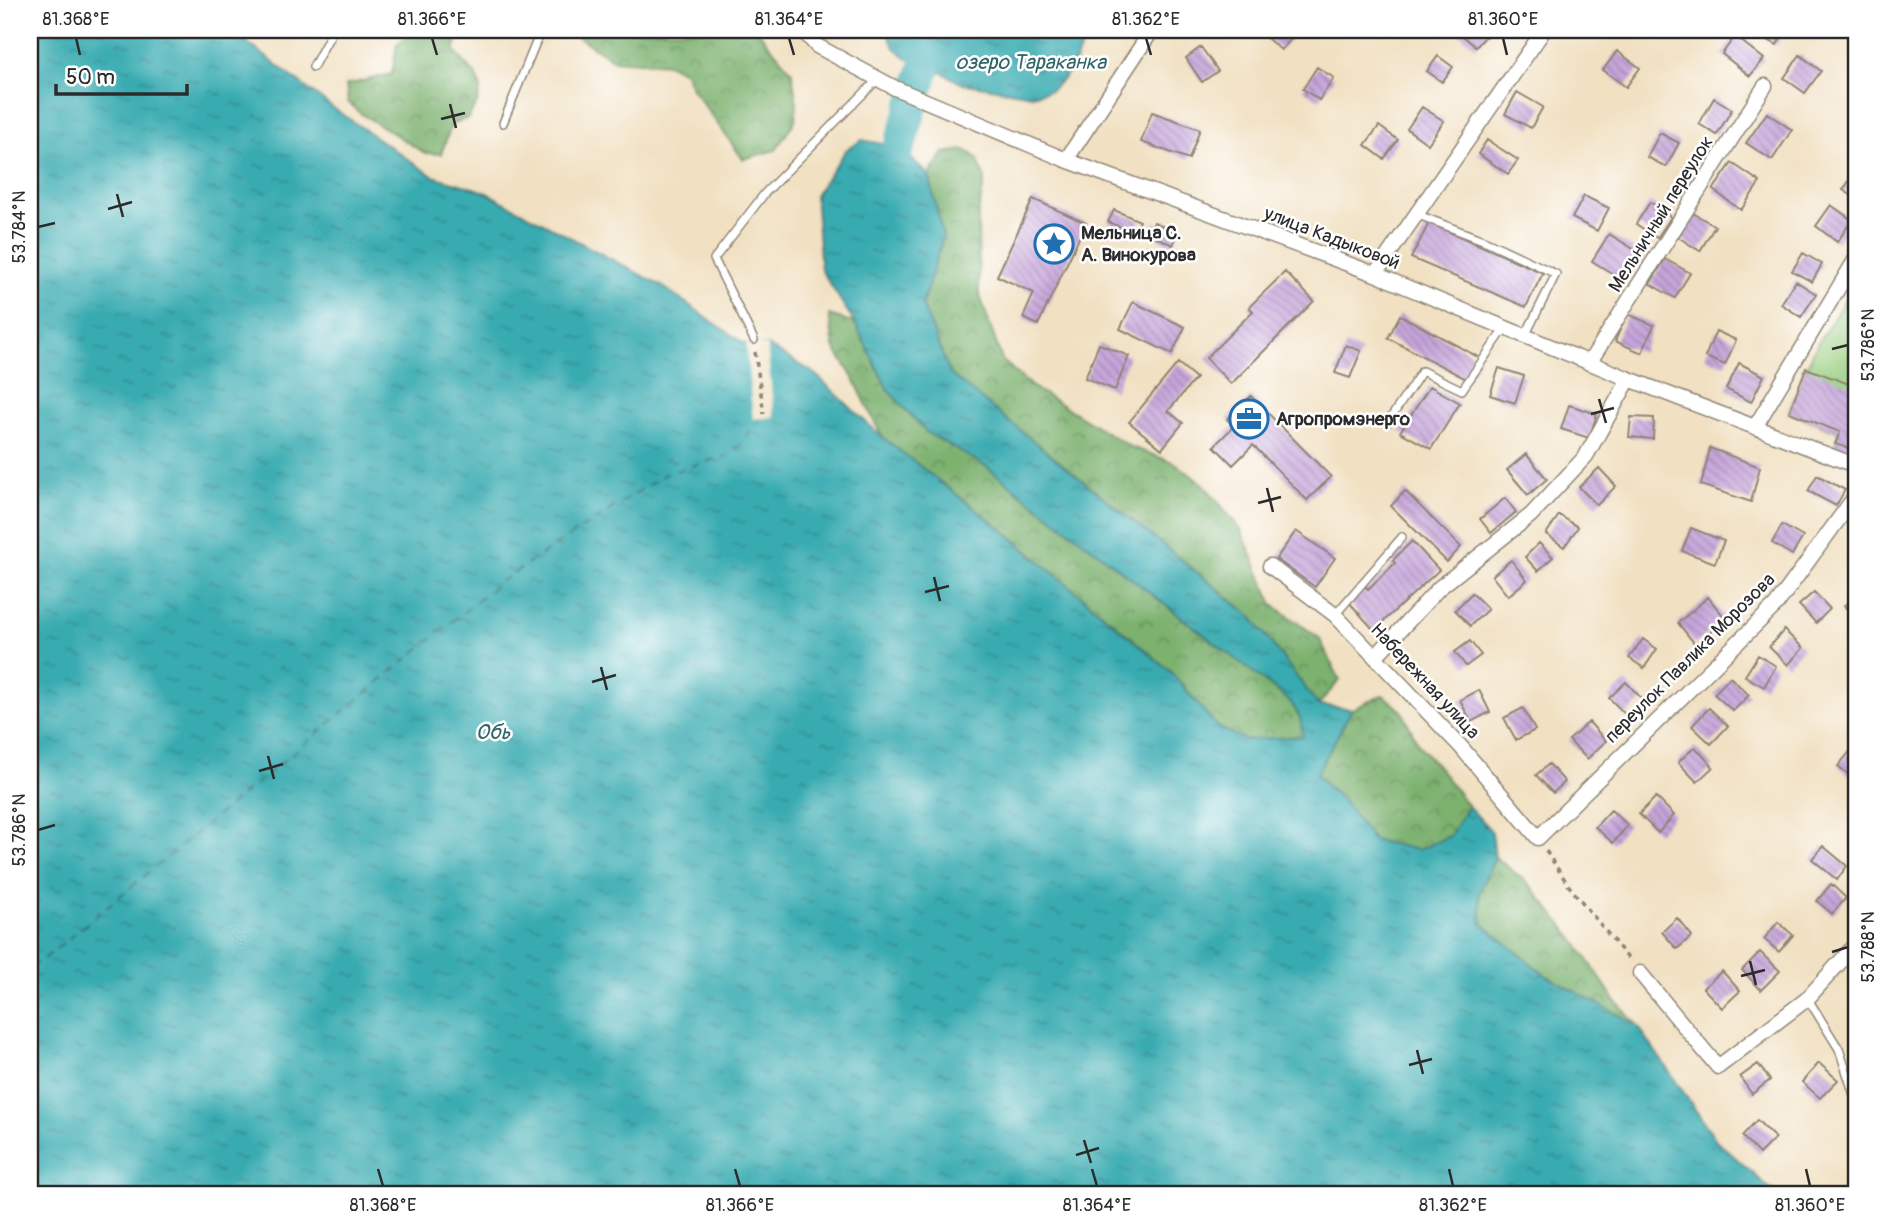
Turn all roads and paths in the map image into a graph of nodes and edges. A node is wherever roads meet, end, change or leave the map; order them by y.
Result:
1 (333, 30) edge
2 (541, 30) edge
3 (1152, 30) edge
4 (1544, 30) edge
5 (805, 31) edge
6 (313, 67) dead end
7 (878, 79) junction
8 (1765, 86) dead end
9 (503, 122) dead end
10 (1066, 160) junction
11 (1416, 214) junction
12 (1857, 257) edge
13 (1375, 274) junction
14 (1505, 328) junction
15 (1525, 336) junction
16 (754, 340) joint
17 (1589, 363) junction
18 (1629, 379) junction
19 (764, 414) dead end
20 (1388, 422) dead end
21 (1755, 427) junction
22 (1857, 466) edge
23 (1857, 494) edge
24 (1402, 537) dead end
25 (1270, 566) dead end
26 (1335, 615) junction
27 (1376, 656) junction
28 (1538, 838) junction
29 (1857, 943) edge
30 (1640, 973) joint
31 (1807, 999) junction
32 (1857, 1104) edge

1 - 6 lane
2 - 9 lane
3 - 10 street
4 - 11 street
5 - 7 street, улица Кадыковой
7 - 10 street, улица Кадыковой
7 - 16 lane
8 - 17 street, Мельничный переулок
10 - 13 street, улица Кадыковой
11 - 13 street
11 - 15 lane
12 - 21 street
13 - 14 street, улица Кадыковой
14 - 15 street, улица Кадыковой
14 - 20 lane
15 - 17 street, улица Кадыковой
16 - 19 path
17 - 18 street, улица Кадыковой
18 - 21 street, улица Кадыковой
18 - 27 street
21 - 22 street, улица Кадыковой
23 - 28 street, переулок Павлика Морозова
24 - 26 lane
25 - 26 street, Набережная улица
26 - 27 street, Набережная улица
27 - 28 street, Набережная улица
28 - 30 path
29 - 31 street
30 - 31 street
31 - 32 lane

